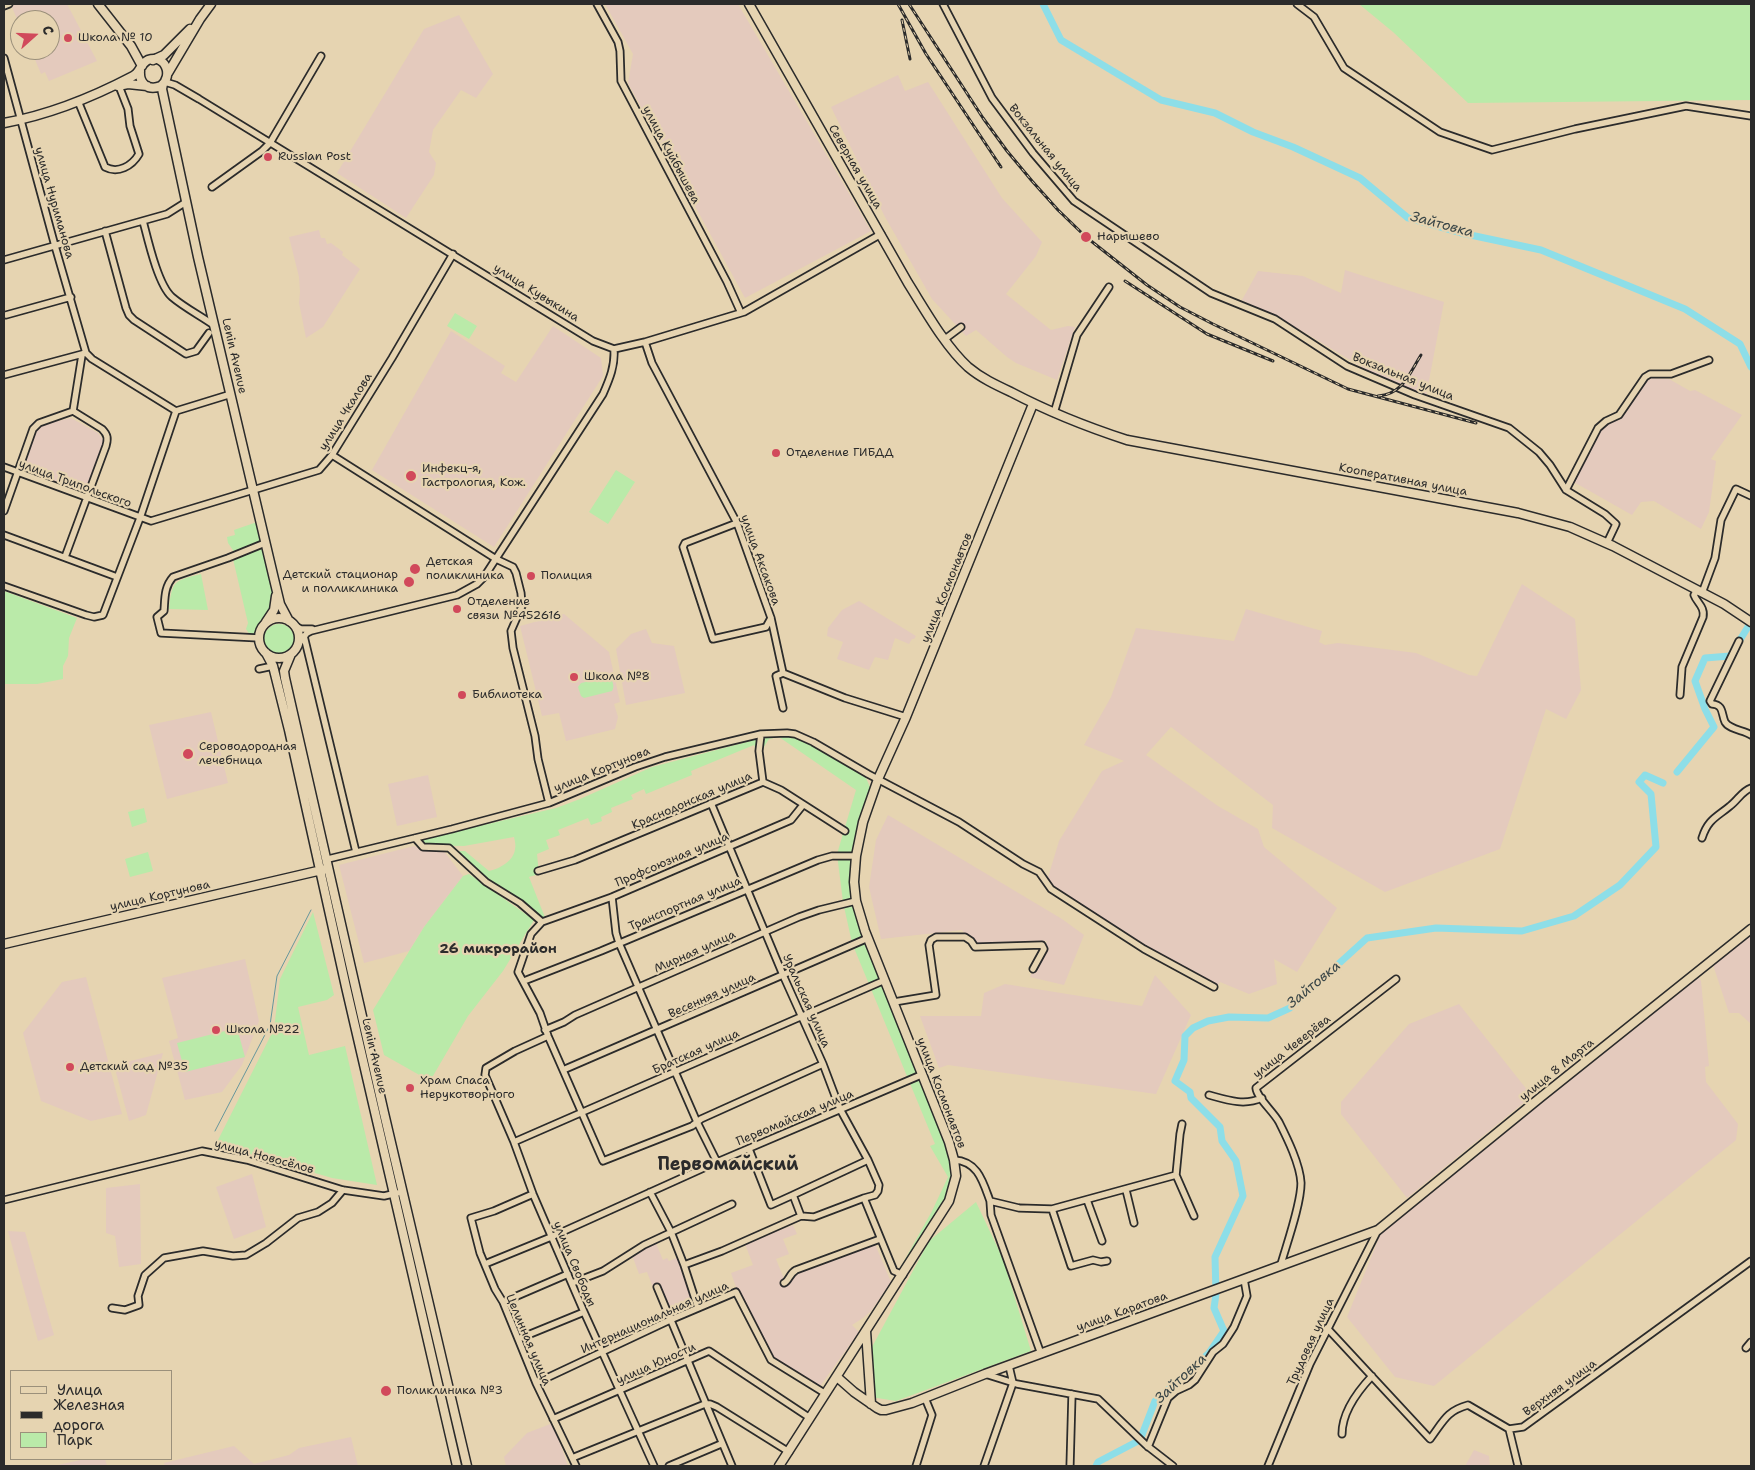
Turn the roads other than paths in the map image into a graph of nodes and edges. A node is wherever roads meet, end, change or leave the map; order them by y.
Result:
1 (10, 4) edge
2 (98, 4) edge
3 (211, 4) edge
4 (597, 4) edge
5 (749, 4) edge
6 (943, 4) edge
7 (1297, 4) edge
8 (4, 6) edge
9 (200, 19) junction
10 (321, 56) dead end
11 (4, 58) edge
12 (146, 64) junction
13 (166, 79) junction
14 (118, 86) junction
15 (148, 87) junction
16 (102, 90) junction
17 (78, 101) junction
18 (1751, 116) edge
19 (20, 120) junction
20 (4, 123) edge
21 (172, 139) junction
22 (270, 143) junction
23 (212, 187) dead end
24 (186, 202) junction
25 (143, 221) junction
26 (105, 231) junction
27 (881, 234) junction
28 (55, 246) junction
29 (453, 254) junction
30 (4, 260) edge
31 (1109, 287) dead end
32 (71, 297) junction
33 (741, 313) junction
34 (6, 315) dead end
35 (215, 326) junction
36 (961, 327) dead end
37 (209, 333) dead end
38 (945, 339) junction
39 (644, 342) junction
40 (614, 349) junction
41 (84, 354) junction
42 (1709, 360) dead end
43 (4, 376) edge
44 (228, 395) dead end
45 (1034, 404) junction
46 (73, 411) junction
47 (176, 411) junction
48 (1054, 412) junction
49 (332, 455) junction
50 (4, 468) edge
51 (17, 473) junction
52 (1566, 490) junction
53 (253, 491) junction
54 (1751, 496) edge
55 (87, 498) junction
56 (4, 511) edge
57 (140, 518) junction
58 (737, 523) junction
59 (4, 535) edge
60 (266, 543) junction
61 (1607, 543) junction
62 (65, 557) junction
63 (496, 559) junction
64 (117, 577) junction
65 (274, 579) junction
66 (4, 586) edge
67 (1700, 592) junction
68 (771, 618) junction
69 (1749, 621) edge
70 (266, 623) junction
71 (292, 623) junction
72 (319, 628) junction
73 (304, 636) junction
74 (259, 638) junction
75 (1739, 641) dead end
76 (298, 644) junction
77 (266, 653) junction
78 (291, 654) junction
79 (273, 666) junction
80 (259, 669) dead end
81 (783, 673) junction
82 (1680, 695) dead end
83 (783, 708) dead end
84 (906, 717) junction
85 (761, 734) junction
86 (1751, 735) edge
87 (878, 779) junction
88 (763, 782) junction
89 (1751, 788) edge
90 (549, 803) junction
91 (711, 803) junction
92 (803, 805) junction
93 (845, 831) dead end
94 (415, 838) junction
95 (1702, 838) dead end
96 (729, 846) junction
97 (356, 852) junction
98 (856, 856) junction
99 (328, 860) junction
100 (319, 862) junction
101 (329, 868) junction
102 (321, 870) junction
103 (538, 871) dead end
104 (747, 889) junction
105 (612, 897) junction
106 (856, 901) junction
107 (542, 922) junction
108 (1751, 928) edge
109 (765, 932) junction
110 (868, 938) junction
111 (619, 943) junction
112 (4, 944) edge
113 (1033, 969) dead end
114 (783, 975) junction
115 (1396, 978) dead end
116 (885, 980) junction
117 (524, 981) junction
118 (1214, 987) dead end
119 (639, 988) junction
120 (894, 1002) junction
121 (802, 1017) junction
122 (658, 1030) junction
123 (546, 1033) junction
124 (823, 1064) junction
125 (486, 1068) joint
126 (563, 1070) junction
127 (675, 1072) junction
128 (921, 1075) junction
129 (1209, 1095) dead end
130 (1262, 1098) junction
131 (840, 1109) junction
132 (583, 1113) junction
133 (697, 1122) junction
134 (1182, 1124) dead end
135 (514, 1142) junction
136 (749, 1149) junction
137 (868, 1160) junction
138 (954, 1160) junction
139 (717, 1162) junction
140 (1176, 1175) junction
141 (343, 1190) junction
142 (1126, 1190) junction
143 (402, 1191) junction
144 (650, 1192) junction
145 (394, 1194) junction
146 (533, 1194) junction
147 (793, 1195) junction
148 (864, 1198) junction
149 (4, 1200) edge
150 (1087, 1200) junction
151 (990, 1201) junction
152 (732, 1204) dead end
153 (1052, 1209) junction
154 (802, 1216) junction
155 (1194, 1216) dead end
156 (1134, 1223) dead end
157 (1378, 1230) junction
158 (671, 1232) junction
159 (552, 1237) junction
160 (880, 1238) junction
161 (1102, 1241) dead end
162 (1751, 1260) edge
163 (1107, 1261) dead end
164 (485, 1264) junction
165 (1281, 1264) junction
166 (684, 1265) junction
167 (568, 1274) junction
168 (903, 1275) junction
169 (1244, 1279) junction
170 (572, 1283) junction
171 (784, 1283) dead end
172 (657, 1287) dead end
173 (503, 1302) junction
174 (112, 1308) dead end
175 (698, 1308) junction
176 (584, 1312) junction
177 (670, 1320) junction
178 (1327, 1328) junction
179 (866, 1330) junction
180 (518, 1339) junction
181 (1751, 1342) edge
182 (1746, 1348) dead end
183 (602, 1351) junction
184 (1041, 1354) junction
185 (687, 1362) junction
186 (1009, 1366) junction
187 (985, 1374) junction
188 (1372, 1376) junction
189 (836, 1377) junction
190 (536, 1383) junction
191 (1013, 1383) junction
192 (619, 1391) junction
193 (826, 1394) junction
194 (1072, 1394) junction
195 (925, 1398) junction
196 (705, 1404) junction
197 (871, 1404) junction
198 (810, 1418) junction
199 (554, 1419) junction
200 (1510, 1429) junction
201 (638, 1430) junction
202 (1342, 1434) dead end
203 (722, 1444) junction
204 (1147, 1446) junction
205 (788, 1452) junction
206 (464, 1454) junction
207 (455, 1456) junction
208 (572, 1458) junction
209 (457, 1466) edge
210 (467, 1466) edge
211 (576, 1466) edge
212 (654, 1466) edge
213 (669, 1466) edge
214 (732, 1466) edge
215 (779, 1466) edge
216 (916, 1466) edge
217 (984, 1466) edge
218 (1070, 1466) edge
219 (1173, 1466) edge
220 (1268, 1466) edge
221 (1518, 1466) edge

1 - 8 street
2 - 12 main road
3 - 9 main road
4 - 33 street, улица Куйбышева
5 - 27 main road, Северная улица
6 - 52 street, Вокзальная улица
7 - 18 street
9 - 12 main road
9 - 13 main road
10 - 22 street
11 - 19 street, улица Нуриманова
12 - 13 main road
12 - 15 main road
12 - 16 main road
13 - 15 main road
13 - 21 main road, Lenin Avenue
13 - 22 street, улица Кувыкина
14 - 15 main road
14 - 16 main road
14 - 17 street
15 - 21 main road, Lenin Avenue
16 - 17 main road
17 - 19 main road
19 - 20 main road
19 - 28 street, улица Нуриманова
21 - 24 main road, Lenin Avenue
22 - 23 street
22 - 29 street, улица Кувыкина
24 - 25 street
24 - 35 main road, Lenin Avenue
25 - 26 street
25 - 35 street
26 - 28 street
26 - 37 street
27 - 33 street
27 - 38 main road, Северная улица
28 - 30 street
28 - 32 street, улица Нуриманова
29 - 40 street, улица Кувыкина
29 - 49 street, улица Чкалова
31 - 48 street
32 - 34 street
32 - 41 street, улица Нуриманова
33 - 39 street
35 - 53 main road, Lenin Avenue
36 - 38 street
38 - 45 main road, Северная улица
39 - 40 street
39 - 58 street, улица Аксакова
40 - 63 street
41 - 43 street
41 - 46 street
41 - 47 street
42 - 52 street
44 - 47 street
45 - 48 main road, Кооперативная улица
45 - 84 main road, улица Космонавтов
46 - 51 street
46 - 55 street
47 - 57 street
48 - 61 main road, Кооперативная улица
49 - 53 street, улица Чкалова
49 - 63 street
50 - 51 street, улица Трипольского
51 - 55 street, улица Трипольского
51 - 56 street
52 - 61 street, Вокзальная улица
53 - 57 street, улица Чкалова
53 - 60 main road, Lenin Avenue
54 - 67 street
55 - 57 street, улица Трипольского
55 - 62 street
57 - 64 street
58 - 68 street, улица Аксакова
58 - 68 street
59 - 62 street
60 - 65 main road, Lenin Avenue
60 - 74 street
61 - 67 main road, Кооперативная улица
62 - 64 street
63 - 72 street
63 - 90 street
64 - 66 street
65 - 70 main road, Lenin Avenue
65 - 71 main road, Lenin Avenue
67 - 69 main road, Кооперативная улица
67 - 82 street
68 - 81 street, улица Аксакова
70 - 71 main road
70 - 74 main road
71 - 72 street
71 - 76 main road
72 - 73 street
73 - 76 street
73 - 97 street
74 - 77 main road
75 - 86 street
76 - 78 main road
77 - 78 main road
77 - 79 main road, Lenin Avenue
78 - 99 main road, Lenin Avenue
79 - 80 street
79 - 100 main road, Lenin Avenue
81 - 83 street
81 - 84 street
84 - 87 main road, улица Космонавтов
85 - 87 street, улица Кортунова
85 - 88 street
85 - 90 street, улица Кортунова
87 - 98 main road, улица Космонавтов
87 - 118 street
88 - 91 street, Краснодонская улица
88 - 92 street, Краснодонская улица
89 - 95 street
90 - 94 street, улица Кортунова
91 - 96 street, Уральская улица
91 - 103 street, Краснодонская улица
92 - 93 street, Краснодонская улица
92 - 96 street, Профсоюзная улица
94 - 97 street, улица Кортунова
94 - 107 street
96 - 104 street, Уральская улица
96 - 105 street, Профсоюзная улица
97 - 99 street, улица Кортунова
98 - 104 street, Транспортная улица
98 - 106 main road, улица Космонавтов
99 - 100 main road
99 - 101 main road, Lenin Avenue
100 - 102 main road, Lenin Avenue
101 - 102 main road, улица Кортунова
101 - 143 main road, Lenin Avenue
102 - 112 main road, улица Кортунова
102 - 145 main road, Lenin Avenue
104 - 109 street, Уральская улица
104 - 111 street, Транспортная улица
105 - 107 street, Профсоюзная улица
105 - 111 street
106 - 109 street, Мирная улица
106 - 110 main road, улица Космонавтов
107 - 117 street
108 - 157 main road, улица 8 Марта
109 - 114 street, Уральская улица
109 - 119 street, Мирная улица
110 - 114 street, Весенняя улица
110 - 116 main road, улица Космонавтов
111 - 117 street, Транспортная улица
111 - 119 street
113 - 120 street
114 - 121 street, Уральская улица
114 - 122 street, Весенняя улица
115 - 130 street, улица Чеверёва
116 - 120 main road, улица Космонавтов
116 - 121 street, Братская улица
117 - 123 street
119 - 122 street
119 - 123 street, Мирная улица
120 - 128 main road, улица Космонавтов
121 - 124 street, Уральская улица
121 - 127 street, Братская улица
122 - 126 street, Весенняя улица
122 - 127 street
123 - 125 street, Мирная улица
123 - 126 street
124 - 131 street, Уральская улица
124 - 133 street
125 - 135 street, улица Свободы
126 - 132 street
127 - 132 street, Братская улица
127 - 133 street
128 - 131 street, Первомайская улица
128 - 138 main road, улица Космонавтов
129 - 130 street
130 - 165 street, улица Чеверёва
131 - 136 street, Первомайская улица
131 - 137 street, Уральская улица
132 - 133 street
132 - 135 street, Братская улица
133 - 139 street
134 - 140 street
135 - 146 street, улица Свободы
136 - 139 street, Первомайская улица
136 - 147 street
137 - 147 street
137 - 148 street, Уральская улица
138 - 151 street
138 - 168 main road, улица Космонавтов
139 - 144 street, Первомайская улица
140 - 142 street
140 - 155 street
141 - 145 street, улица Новосёлов
141 - 149 street, улица Новосёлов
141 - 174 street
142 - 150 street
142 - 156 street
143 - 145 street, улица Новосёлов
143 - 206 main road, Lenin Avenue
144 - 158 street
144 - 159 street, Первомайская улица
145 - 207 main road, Lenin Avenue
146 - 159 street, улица Свободы
146 - 164 street, Целинная улица
147 - 154 street
148 - 154 street
148 - 160 street
150 - 153 street
150 - 161 street
151 - 153 street
151 - 184 street
152 - 158 street
153 - 163 street
154 - 166 street
157 - 165 main road, улица Каратова
157 - 178 street, Трудовая улица
158 - 166 street
158 - 170 street
159 - 164 street, Первомайская улица
159 - 167 street, улица Свободы
160 - 168 street
160 - 171 street
162 - 200 street, Верхняя улица
164 - 173 street, Целинная улица
165 - 169 main road, улица Каратова
166 - 175 street
167 - 170 street, улица Свободы
167 - 173 street
168 - 179 main road, улица Космонавтов
169 - 184 main road, улица Каратова
169 - 204 street
170 - 176 street, улица Свободы
172 - 177 street
173 - 180 street, Целинная улица
175 - 177 street, Интернациональная улица
175 - 193 street, Интернациональная улица
176 - 180 street
176 - 183 street, улица Свободы
177 - 183 street, Интернациональная улица
177 - 185 street
178 - 188 street
178 - 220 street, Трудовая улица
179 - 189 main road, улица Космонавтов
179 - 197 main road
180 - 190 street, Целинная улица
181 - 182 street
183 - 190 street, Интернациональная улица
183 - 192 street, улица Свободы
184 - 186 main road, улица Каратова
185 - 192 street, улица Юности
185 - 196 street
185 - 198 street, улица Юности
186 - 187 main road, улица Каратова
186 - 191 street
187 - 191 street
187 - 195 main road, улица Каратова
188 - 200 street
188 - 202 street
189 - 193 main road, улица Космонавтов
189 - 197 main road, улица Каратова
190 - 199 street, Целинная улица
191 - 194 street
191 - 217 street
192 - 199 street, улица Юности
192 - 201 street, улица Свободы
193 - 198 main road, улица Космонавтов
194 - 204 street
194 - 218 street
195 - 197 main road, улица Каратова
195 - 216 street
196 - 201 street
196 - 203 street
196 - 205 street
198 - 205 main road, улица Космонавтов
199 - 208 street, Целинная улица
200 - 221 street
201 - 208 street
201 - 212 street, улица Свободы
203 - 213 street
203 - 214 street
204 - 219 street
205 - 215 main road, улица Космонавтов
206 - 207 main road
206 - 210 main road, Lenin Avenue
207 - 209 main road, Lenin Avenue
208 - 211 street, Целинная улица

